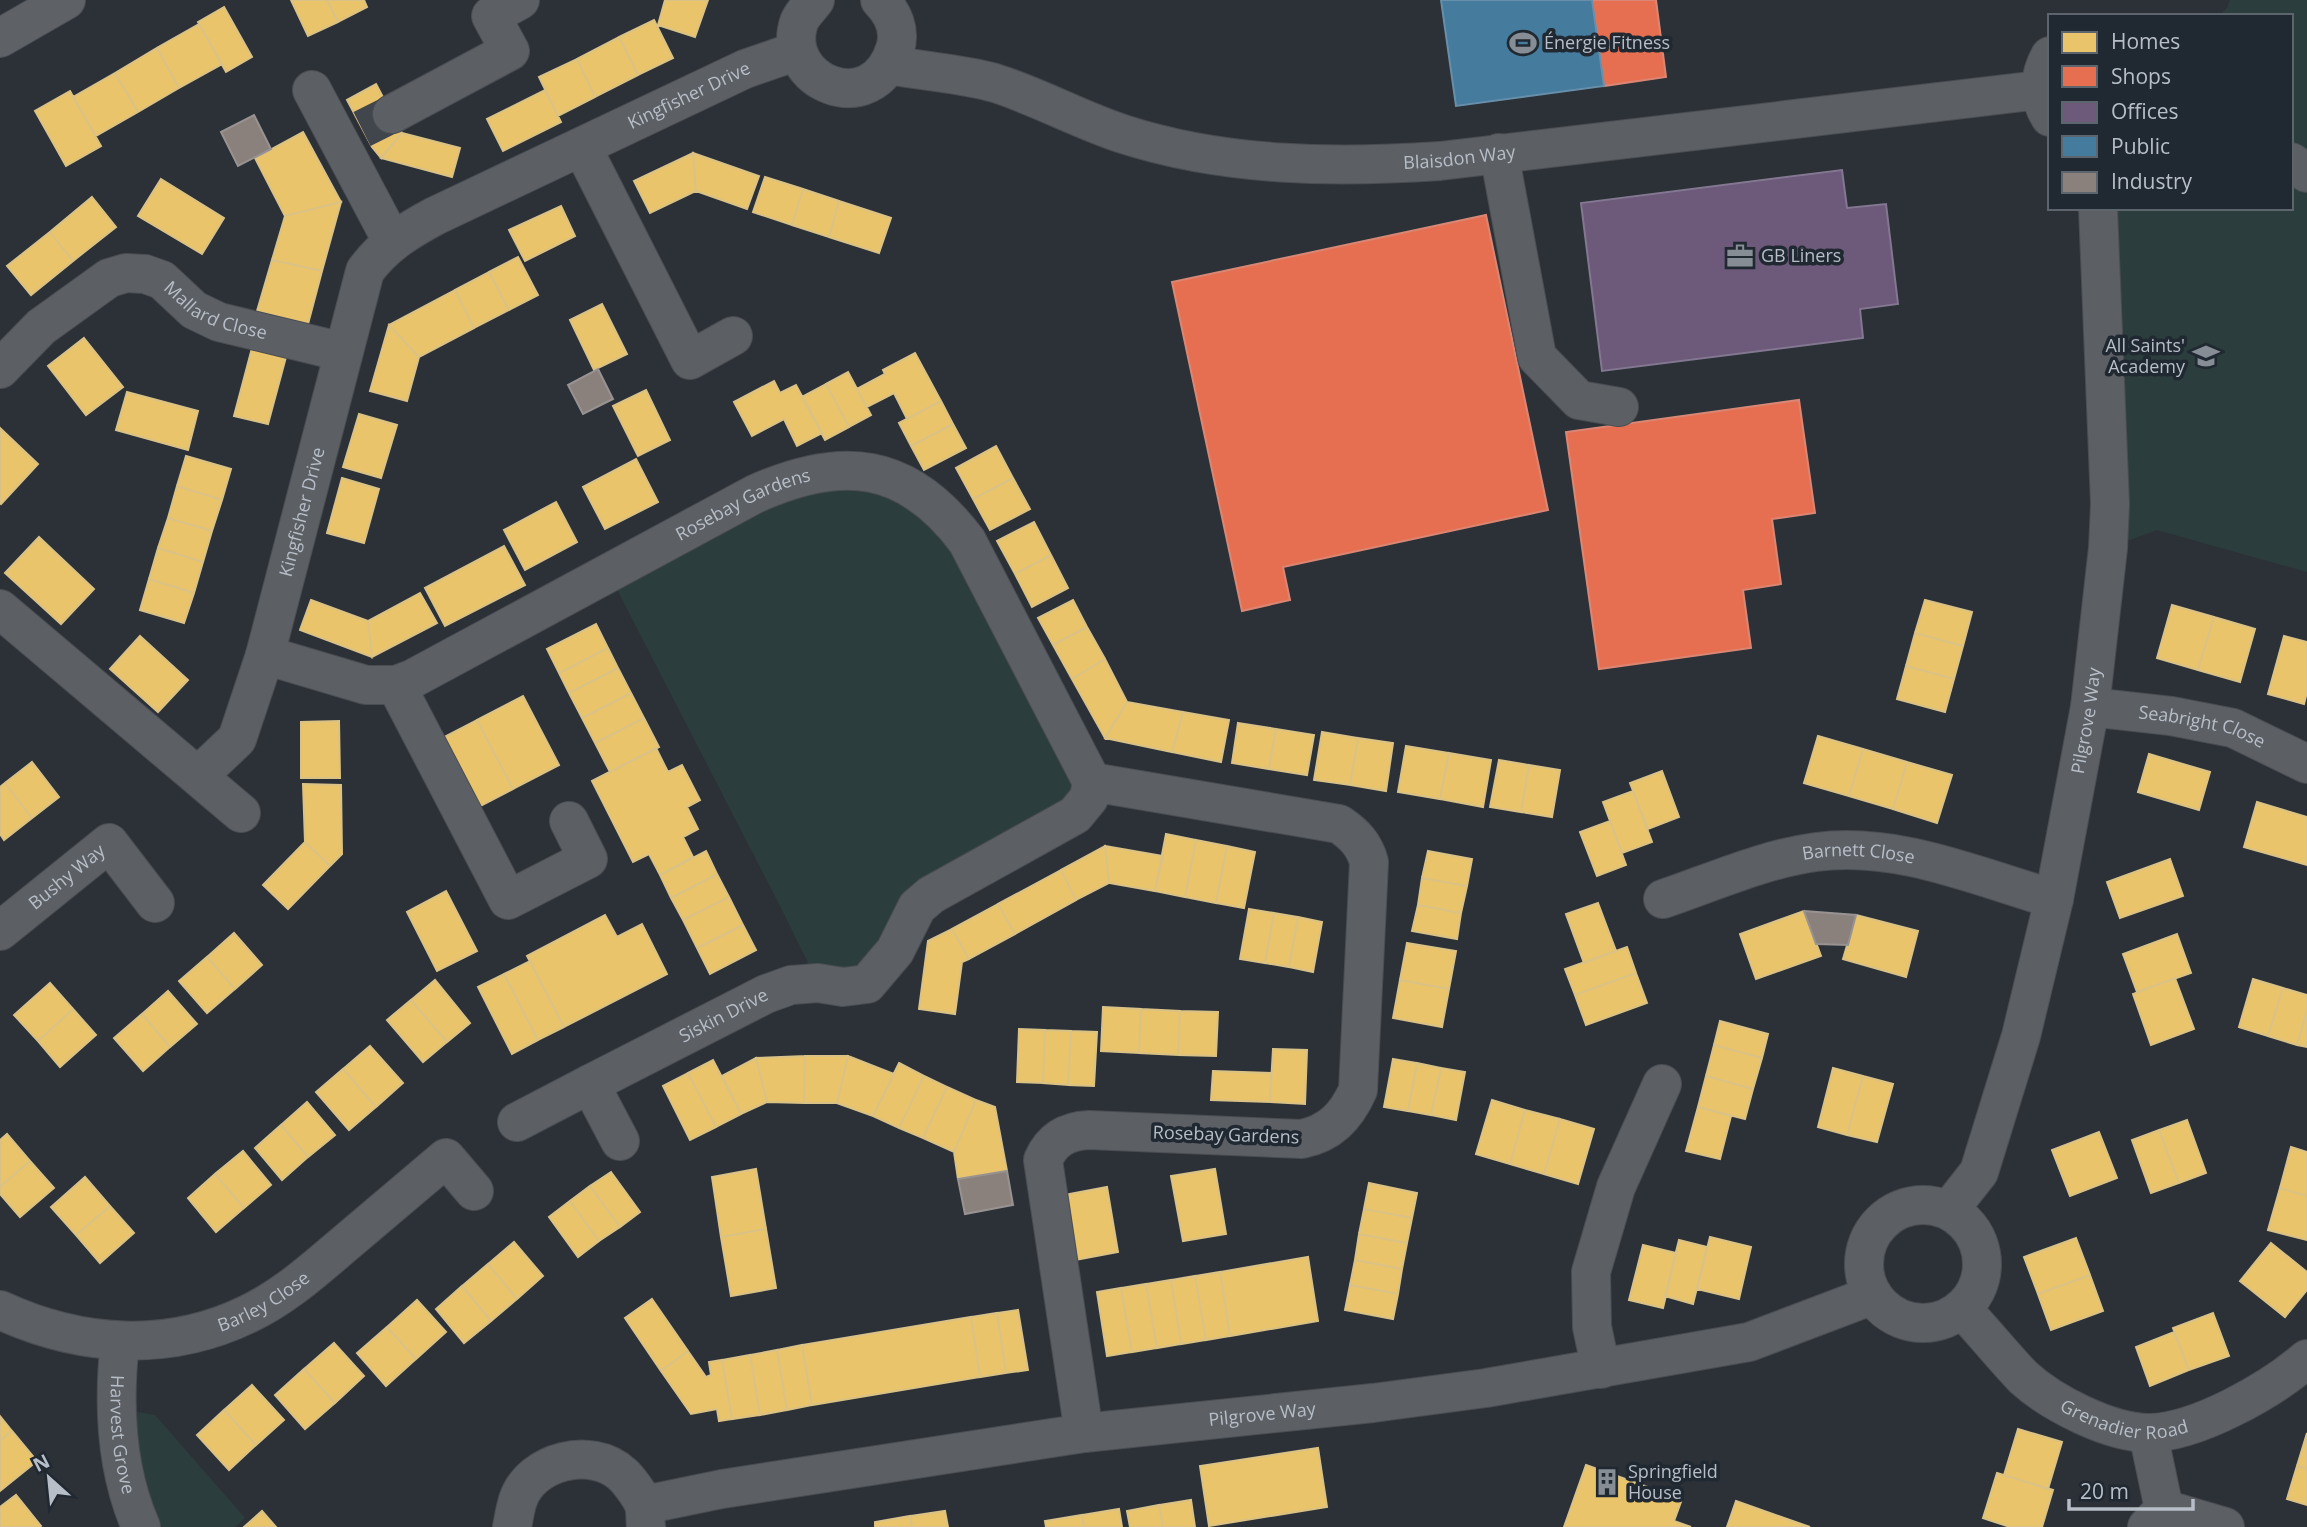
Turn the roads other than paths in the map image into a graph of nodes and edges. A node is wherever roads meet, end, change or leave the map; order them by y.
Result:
1 (66, 0) edge
2 (520, 0) edge
3 (816, 0) edge
4 (880, 0) edge
5 (0, 38) edge
6 (797, 51) junction
7 (890, 65) junction
8 (2047, 88) edge
9 (312, 90) dead end
10 (365, 128) junction
11 (582, 147) junction
12 (1499, 153) junction
13 (2098, 210) edge
14 (392, 241) junction
15 (733, 337) dead end
16 (342, 352) junction
17 (0, 369) edge
18 (1619, 407) dead end
19 (0, 608) edge
20 (265, 655) junction
21 (396, 685) junction
22 (2090, 707) junction
23 (2307, 764) edge
24 (198, 776) junction
25 (1093, 782) junction
26 (241, 813) dead end
27 (569, 821) dead end
28 (1663, 899) dead end
29 (2054, 900) junction
30 (155, 903) dead end
31 (0, 931) edge
32 (590, 1083) junction
33 (1662, 1084) dead end
34 (517, 1122) dead end
35 (620, 1141) dead end
36 (474, 1191) dead end
37 (1949, 1210) junction
38 (1872, 1295) junction
39 (1962, 1309) junction
40 (0, 1310) edge
41 (120, 1341) junction
42 (2307, 1359) edge
43 (1601, 1368) junction
44 (1084, 1433) junction
45 (2148, 1433) junction
46 (645, 1516) edge
47 (2156, 1518) edge
48 (141, 1527) edge
49 (512, 1527) edge
50 (2225, 1527) edge

1 - 5 main road
2 - 10 street
3 - 6 street
4 - 7 street
6 - 7 street
6 - 11 street, Kingfisher Drive
7 - 12 street, Blaisdon Way
8 - 12 street, Blaisdon Way
9 - 10 street
10 - 14 street
11 - 14 street, Kingfisher Drive
11 - 15 street
12 - 18 street
13 - 22 street, Pilgrove Way
14 - 16 street, Kingfisher Drive
16 - 17 street, Mallard Close
16 - 20 street, Kingfisher Drive
19 - 24 street
20 - 21 street, Rosebay Gardens
20 - 24 street, Kingfisher Drive
21 - 25 street, Rosebay Gardens
21 - 27 street
22 - 23 street, Seabright Close
22 - 29 street, Pilgrove Way
24 - 26 street
25 - 32 street, Siskin Drive
25 - 44 street, Rosebay Gardens
28 - 29 street, Barnett Close
29 - 37 street, Pilgrove Way
30 - 31 street, Bushy Way
32 - 34 street, Siskin Drive
32 - 35 street
33 - 43 street
36 - 41 street, Barley Close
37 - 38 street
37 - 39 street
38 - 39 street
38 - 43 street, Pilgrove Way
39 - 45 street, Grenadier Road
40 - 41 street, Barley Close
41 - 48 street, Harvest Grove
42 - 45 street, Grenadier Road
43 - 44 street, Pilgrove Way
44 - 46 street, Pilgrove Way
45 - 47 street
46 - 49 street
47 - 50 street

